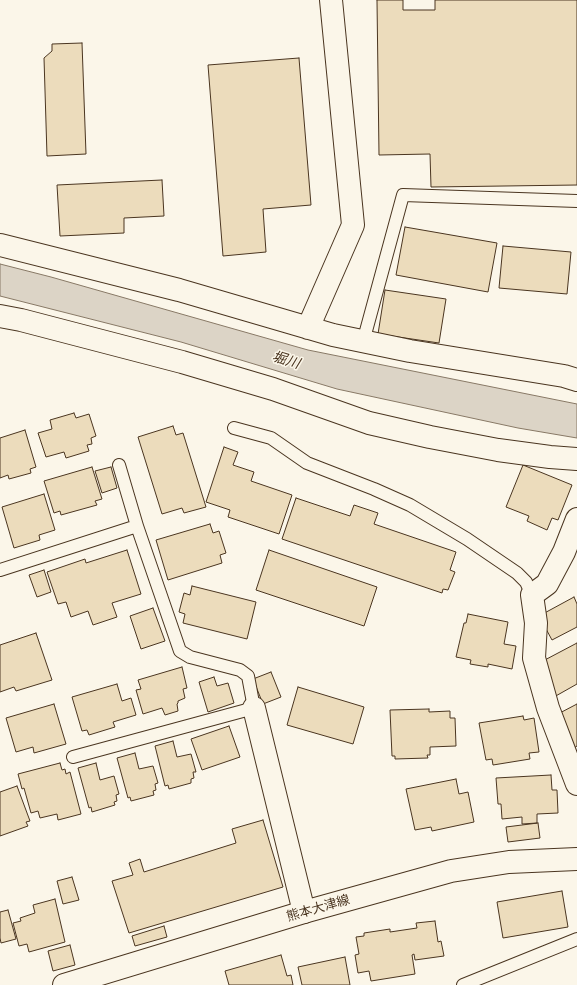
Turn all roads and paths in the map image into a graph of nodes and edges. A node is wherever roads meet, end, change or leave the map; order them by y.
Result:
1 (331, 0) edge
2 (577, 201) edge
3 (0, 245) edge
4 (0, 316) edge
5 (308, 328) junction
6 (363, 342) junction
7 (577, 380) edge
8 (234, 428) dead end
9 (577, 459) edge
10 (119, 465) dead end
11 (577, 519) edge
12 (137, 526) junction
13 (0, 570) edge
14 (532, 596) junction
15 (254, 708) junction
16 (73, 757) dead end
17 (577, 784) edge
18 (577, 860) edge
19 (304, 912) junction
20 (577, 940) edge
21 (64, 985) edge
22 (463, 985) edge

1 - 5 street
2 - 6 lane
3 - 5 street
4 - 9 street
5 - 6 street
6 - 7 street
8 - 14 lane
10 - 12 lane
11 - 14 street
12 - 13 lane
12 - 15 lane
14 - 17 street
15 - 16 lane
15 - 19 street
18 - 19 street, 熊本大津線
19 - 21 street, 熊本大津線
20 - 22 lane

